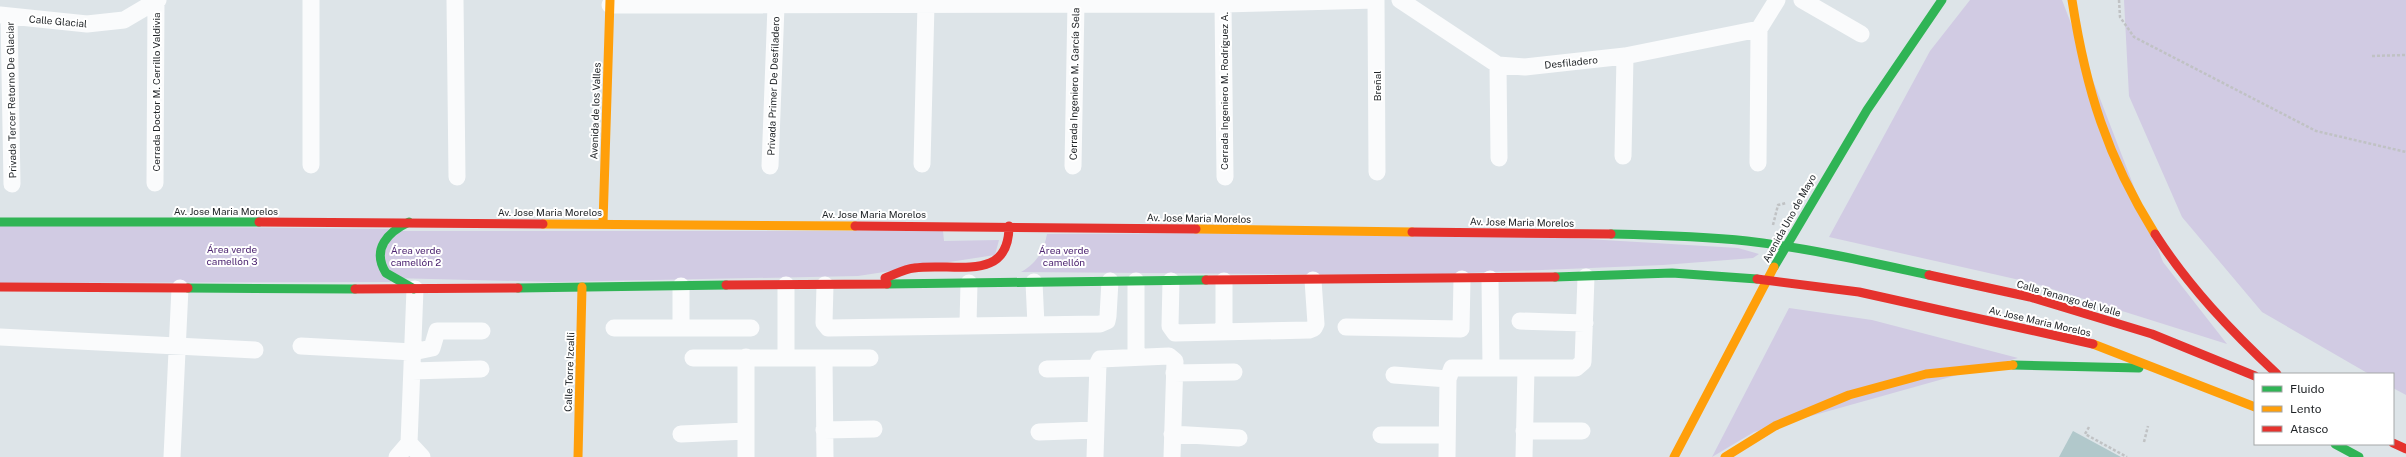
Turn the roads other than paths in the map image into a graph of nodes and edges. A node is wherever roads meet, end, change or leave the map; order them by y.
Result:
1 (311, 0) edge
2 (455, 0) edge
3 (1376, 0) edge
4 (1400, 0) edge
5 (1802, 0) edge
6 (1942, 0) edge
7 (2072, 0) edge
8 (157, 1) edge
9 (1774, 1) edge
10 (610, 3) edge
11 (1076, 3) junction
12 (926, 4) junction
13 (1223, 4) junction
14 (776, 6) junction
15 (5, 15) edge
16 (1759, 29) junction
17 (1861, 34) dead end
18 (1625, 56) junction
19 (1498, 65) junction
20 (1623, 156) dead end
21 (1499, 158) dead end
22 (1758, 163) dead end
23 (922, 164) dead end
24 (312, 165) dead end
25 (770, 166) dead end
26 (1073, 166) dead end
27 (1377, 172) dead end
28 (457, 177) dead end
29 (1225, 177) dead end
30 (155, 183) dead end
31 (12, 184) dead end
32 (0, 222) edge
33 (409, 222) junction
34 (603, 223) junction
35 (1009, 226) junction
36 (1871, 262) joint
37 (1586, 277) junction
38 (1462, 279) junction
39 (1490, 279) junction
40 (1313, 280) junction
41 (1110, 281) junction
42 (1136, 281) junction
43 (1171, 281) junction
44 (1224, 281) junction
45 (1034, 282) junction
46 (969, 283) junction
47 (867, 284) junction
48 (786, 285) junction
49 (825, 285) junction
50 (681, 286) junction
51 (0, 287) edge
52 (582, 287) junction
53 (180, 288) junction
54 (416, 289) junction
55 (1520, 321) dead end
56 (1584, 323) junction
57 (968, 324) junction
58 (1036, 324) junction
59 (1346, 327) dead end
60 (614, 328) dead end
61 (681, 328) junction
62 (751, 328) dead end
63 (482, 330) dead end
64 (1224, 332) junction
65 (0, 336) edge
66 (177, 346) junction
67 (301, 346) dead end
68 (254, 350) dead end
69 (413, 352) junction
70 (746, 357) junction
71 (1136, 357) junction
72 (694, 358) dead end
73 (786, 358) junction
74 (824, 358) junction
75 (870, 358) dead end
76 (1491, 367) junction
77 (1098, 368) junction
78 (1526, 368) junction
79 (2156, 368) junction
80 (480, 369) dead end
81 (1047, 369) dead end
82 (412, 371) junction
83 (1174, 372) junction
84 (1234, 372) dead end
85 (2276, 373) edge
86 (1394, 375) dead end
87 (2254, 376) edge
88 (1448, 379) junction
89 (2254, 407) edge
90 (874, 429) dead end
91 (824, 430) junction
92 (1096, 430) junction
93 (746, 431) junction
94 (1524, 431) junction
95 (1582, 431) dead end
96 (1039, 432) dead end
97 (681, 434) dead end
98 (1172, 434) junction
99 (1380, 435) dead end
100 (1447, 435) junction
101 (1239, 438) dead end
102 (409, 442) junction
103 (2394, 443) edge
104 (2337, 445) edge
105 (2406, 449) edge
106 (172, 457) edge
107 (397, 457) edge
108 (422, 457) edge
109 (578, 457) edge
110 (746, 457) edge
111 (824, 457) edge
112 (1095, 457) edge
113 (1172, 457) edge
114 (1447, 457) edge
115 (1524, 457) edge
116 (1674, 457) edge
117 (1725, 457) edge
118 (2358, 457) edge

1 - 24 street
2 - 28 street
3 - 13 street
3 - 27 street, Breñal
4 - 19 street, Desfiladero
5 - 17 street
6 - 116 main road, Avenida Uno de Mayo
7 - 85 main road
8 - 15 street, Calle Glacial
8 - 30 street, Cerrada Doctor M. Cerrillo Valdivia
9 - 16 street
10 - 14 street
10 - 34 main road, Avenida de los Valles
11 - 12 street
11 - 13 street
11 - 26 street, Cerrada Ingeniero M. García Sela
12 - 14 street
12 - 23 street
13 - 29 street, Cerrada Ingeniero M. Rodríguez A.
14 - 25 street, Privada Primer De Desfiladero
15 - 31 street, Privada Tercer Retorno De Glaciar
16 - 18 street, Desfiladero
16 - 22 street
18 - 19 street, Desfiladero
18 - 20 street
19 - 21 street
32 - 33 main road, Av. Jose Maria Morelos
33 - 34 main road, Av. Jose Maria Morelos
33 - 54 main road
34 - 35 main road, Av. Jose Maria Morelos
35 - 36 main road, Av. Jose Maria Morelos
35 - 47 main road
36 - 87 main road, Calle Tenango del Valle
37 - 39 main road
37 - 56 street
37 - 79 main road, Av. Jose Maria Morelos
38 - 39 main road
38 - 40 main road
38 - 59 street
39 - 76 street
40 - 44 main road
40 - 64 street
41 - 42 main road
41 - 45 main road
41 - 58 street
42 - 43 main road
42 - 71 street
43 - 44 main road
43 - 64 street
44 - 64 street
45 - 46 main road
45 - 58 street
46 - 47 main road
46 - 57 street
47 - 49 main road
48 - 49 main road
48 - 50 main road
48 - 73 street
49 - 57 street
50 - 52 main road
50 - 61 street
51 - 53 main road
52 - 54 main road
52 - 109 main road, Calle Torre Izcalli
53 - 54 main road
53 - 66 street
54 - 69 street
55 - 56 street
56 - 78 street
57 - 58 street
60 - 61 street
61 - 62 street
63 - 69 street
65 - 66 street
66 - 68 street
66 - 106 street
67 - 69 street
69 - 82 street
70 - 72 street
70 - 73 street
70 - 93 street
71 - 77 street
71 - 83 street
73 - 74 street
74 - 75 street
74 - 91 street
76 - 78 street
76 - 88 street
77 - 81 street
77 - 92 street
78 - 94 street
79 - 89 main road, Av. Jose Maria Morelos
79 - 117 main road
80 - 82 street
82 - 102 street
83 - 84 street
83 - 98 street
86 - 88 street
88 - 100 street
90 - 91 street
91 - 111 street
92 - 96 street
92 - 112 street
93 - 97 street
93 - 110 street
94 - 95 street
94 - 115 street
98 - 101 street
98 - 113 street
99 - 100 street
100 - 114 street
102 - 107 street
102 - 108 street
103 - 105 main road
104 - 118 main road

